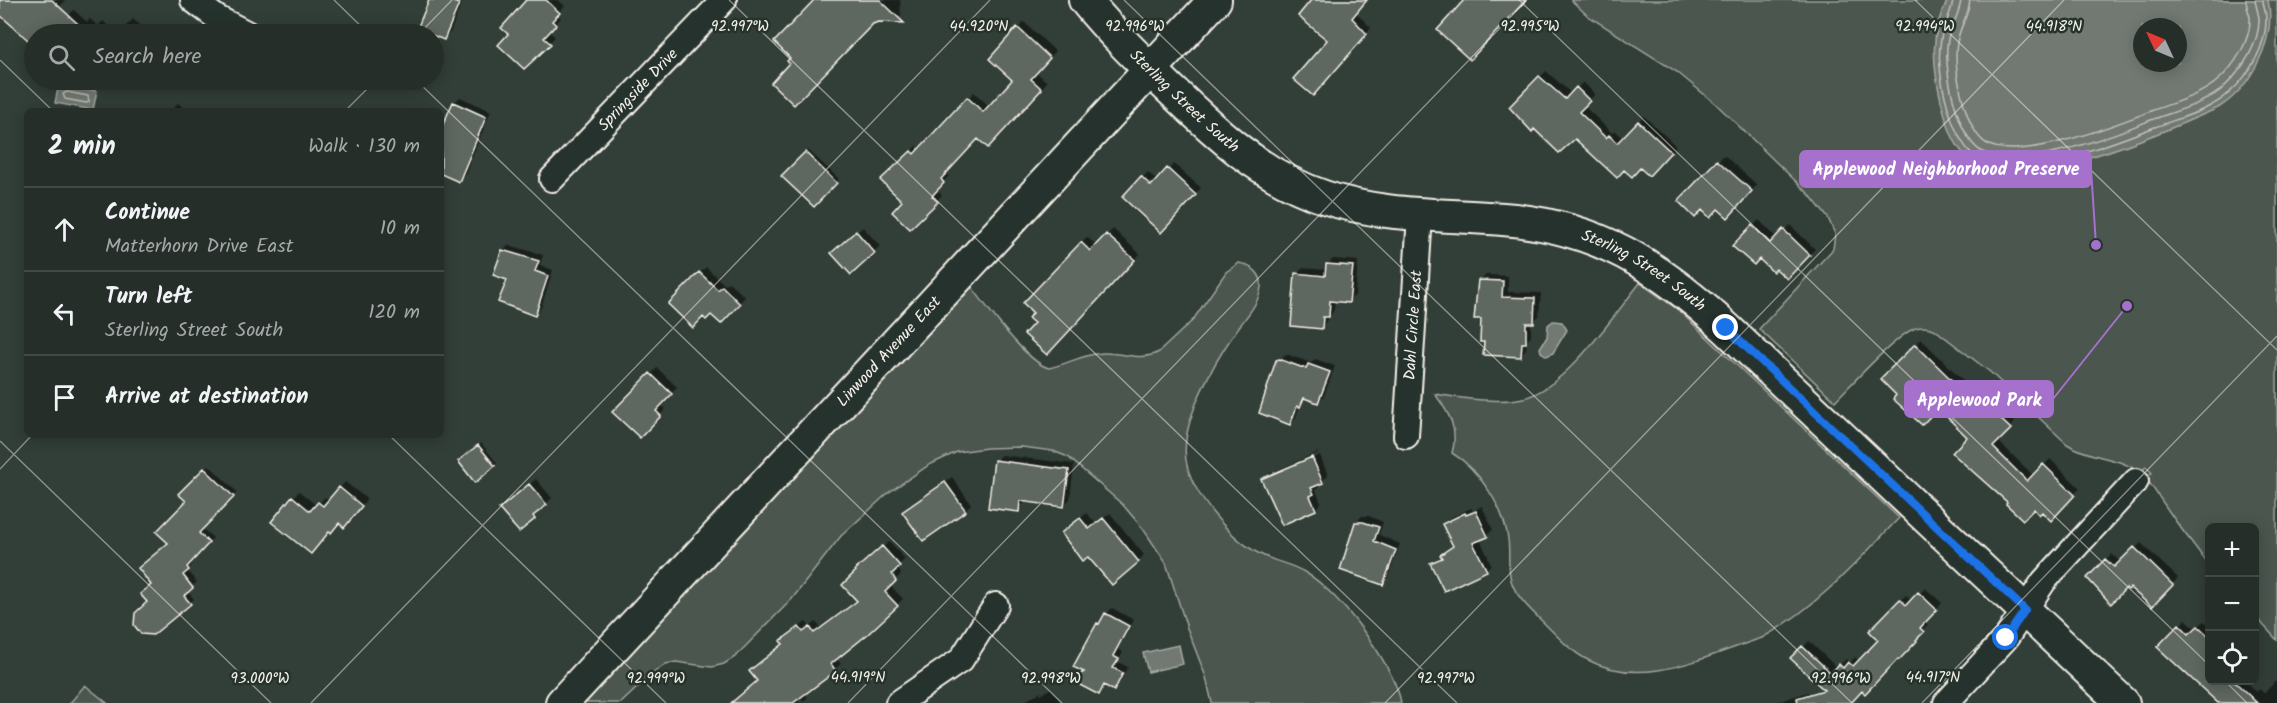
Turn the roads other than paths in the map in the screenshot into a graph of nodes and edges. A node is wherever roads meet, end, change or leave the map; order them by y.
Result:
1 (193, 0) edge
2 (724, 0) edge
3 (1085, 0) edge
4 (1215, 0) edge
5 (229, 24) edge
6 (1150, 70) junction
7 (552, 179) dead end
8 (1419, 215) junction
9 (1406, 436) dead end
10 (2136, 481) dead end
11 (996, 605) dead end
12 (2025, 610) junction
13 (562, 703) edge
14 (898, 703) edge
15 (1946, 703) edge
16 (2122, 703) edge

1 - 5 street
2 - 7 street, Springside Drive
3 - 6 street, Sterling Street South
4 - 6 street, Linwood Avenue East
6 - 8 street, Sterling Street South
6 - 13 street, Linwood Avenue East
8 - 9 street, Dahl Circle East
8 - 12 street, Sterling Street South
10 - 12 street
11 - 14 street
12 - 15 street
12 - 16 street, Sterling Street South

